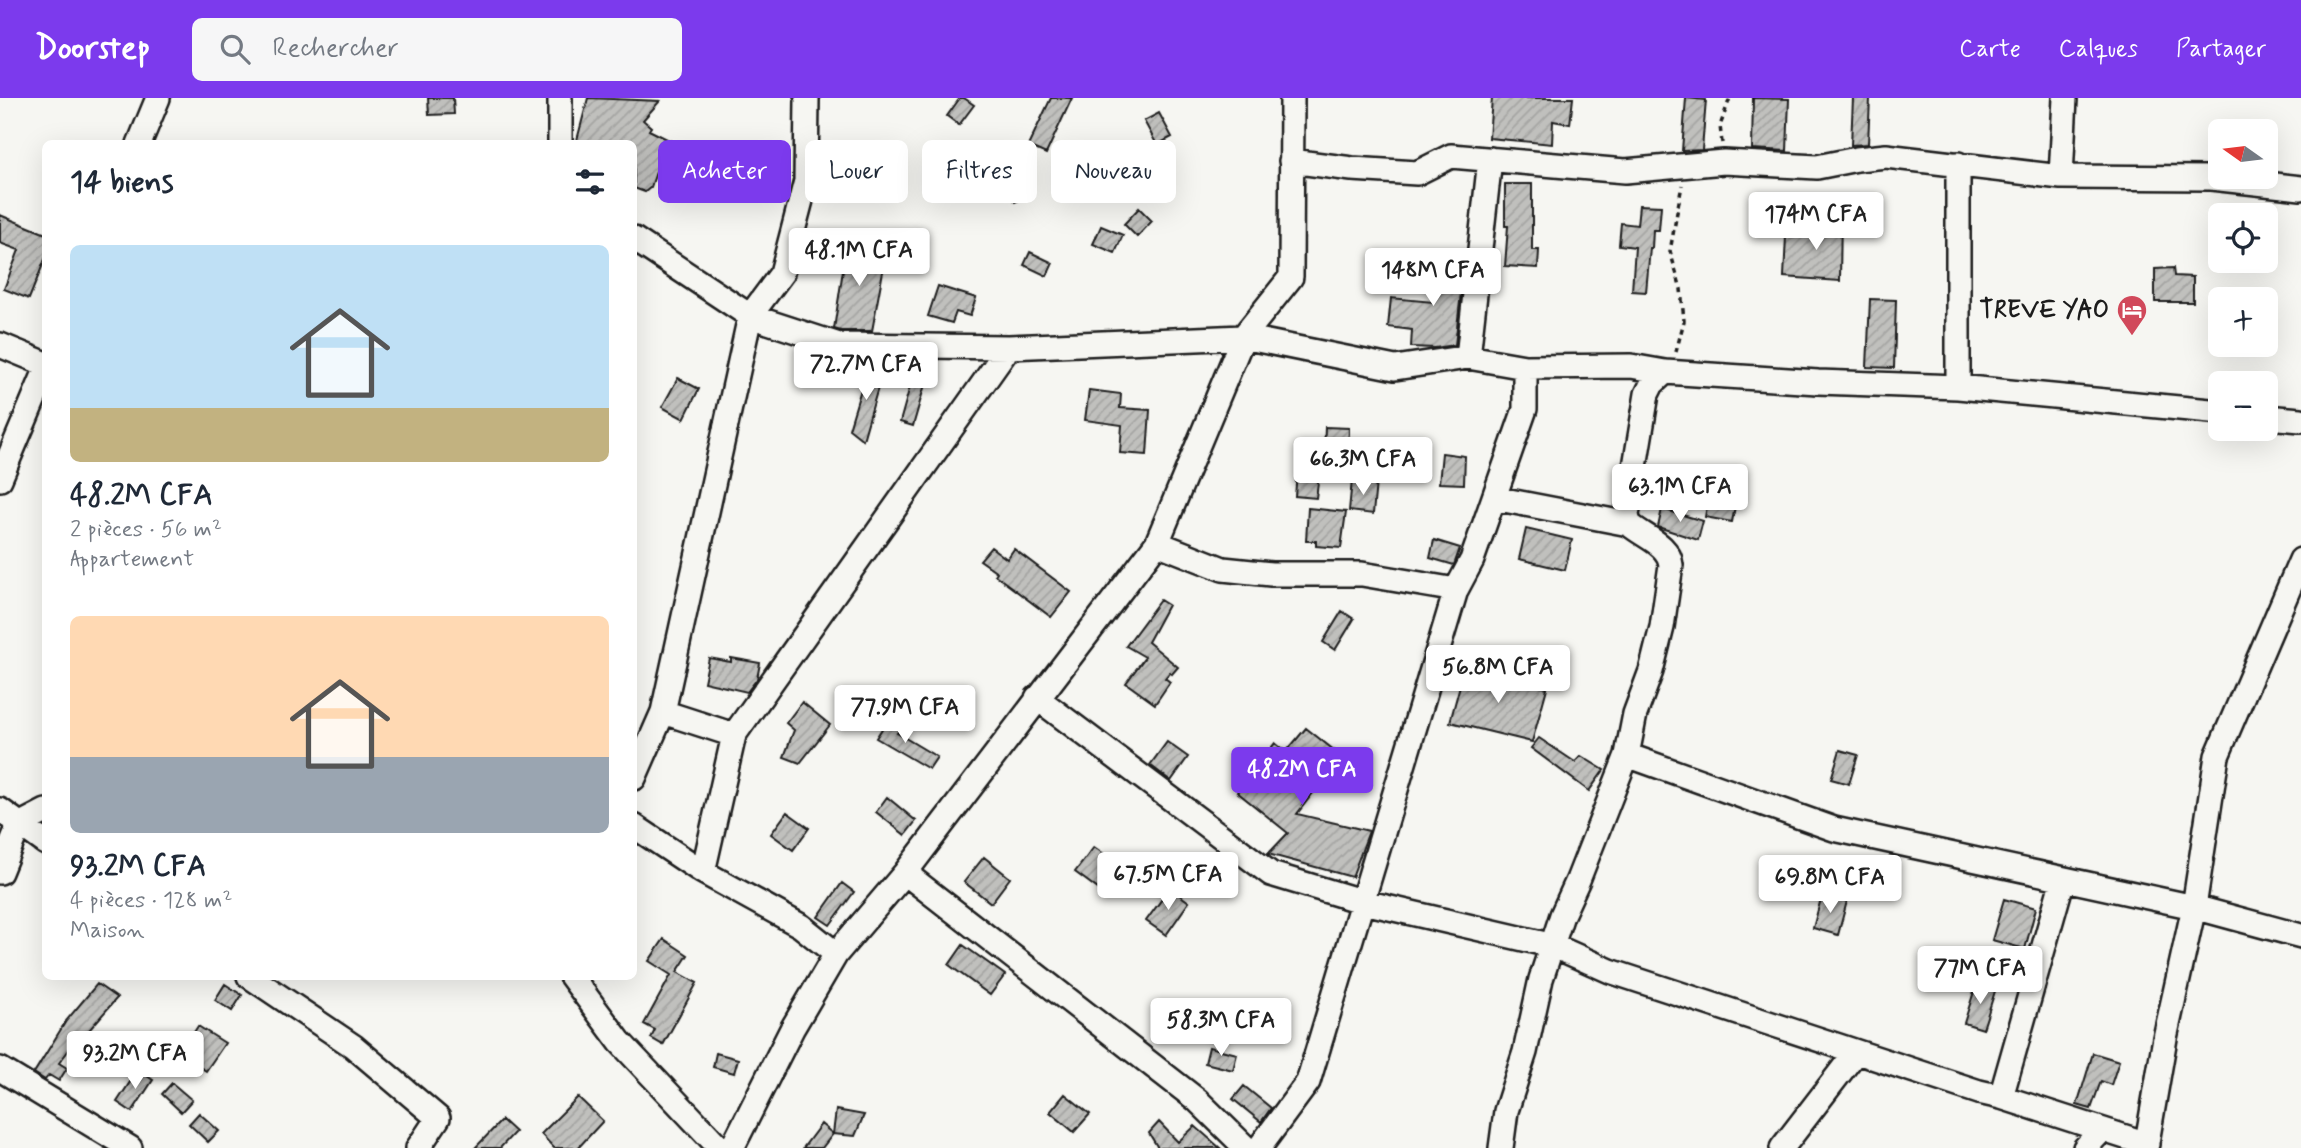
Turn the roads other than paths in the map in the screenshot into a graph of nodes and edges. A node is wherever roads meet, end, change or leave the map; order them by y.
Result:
1 (158, 98) edge
2 (560, 98) edge
3 (807, 98) edge
4 (1292, 98) edge
5 (2065, 98) edge
6 (141, 140) edge
7 (560, 140) edge
8 (1490, 159) junction
9 (1291, 161) junction
10 (1958, 164) junction
11 (2062, 177) junction
12 (2301, 188) edge
13 (637, 247) edge
14 (750, 316) junction
15 (1243, 337) junction
16 (0, 345) edge
17 (1009, 347) junction
18 (1468, 356) junction
19 (42, 362) edge
20 (1525, 367) junction
21 (1665, 372) junction
22 (42, 379) edge
23 (1958, 387) junction
24 (2208, 411) edge
25 (2278, 418) edge
26 (2301, 420) edge
27 (0, 479) edge
28 (1494, 498) junction
29 (1629, 524) junction
30 (1157, 543) junction
31 (2301, 560) edge
32 (1456, 590) junction
33 (1037, 698) junction
34 (663, 712) junction
35 (734, 735) junction
36 (1627, 755) junction
37 (637, 771) edge
38 (0, 810) edge
39 (42, 813) edge
40 (19, 825) junction
41 (637, 828) edge
42 (42, 840) edge
43 (0, 872) edge
44 (703, 872) junction
45 (905, 873) junction
46 (2063, 879) junction
47 (1364, 902) junction
48 (2194, 907) junction
49 (2301, 936) edge
50 (1554, 946) junction
51 (836, 954) junction
52 (255, 980) edge
53 (575, 980) edge
54 (1856, 1052) junction
55 (0, 1069) edge
56 (2001, 1097) junction
57 (2102, 1130) junction
58 (2146, 1146) edge
59 (130, 1148) edge
60 (418, 1148) edge
61 (720, 1148) edge
62 (732, 1148) edge
63 (1246, 1148) edge
64 (1259, 1148) edge
65 (1501, 1148) edge
66 (1782, 1148) edge
67 (2085, 1148) edge

1 - 6 street
2 - 7 street
3 - 14 street
4 - 9 street
5 - 11 street
8 - 9 street
8 - 10 street
8 - 18 street
9 - 15 street
10 - 11 street
10 - 23 street
11 - 12 street
13 - 14 street
14 - 17 street
14 - 34 street
15 - 17 street
15 - 18 street
15 - 30 street
16 - 19 street
17 - 35 street
18 - 20 street
20 - 21 street
20 - 28 street
21 - 23 street
21 - 29 street
22 - 27 street
23 - 24 street
25 - 26 street
28 - 29 street
28 - 32 street
29 - 36 street
30 - 32 street
30 - 33 street
31 - 48 street
32 - 47 street
33 - 45 street
33 - 47 street
34 - 35 street
34 - 37 street
35 - 44 street
36 - 46 street
36 - 50 street
38 - 40 street
39 - 40 street
40 - 42 street
40 - 43 street
41 - 44 street
44 - 51 street
45 - 51 street
45 - 63 street
46 - 48 street
46 - 56 street
47 - 50 street
47 - 64 street
48 - 49 street
48 - 58 street
50 - 54 street
50 - 65 street
51 - 62 street
52 - 60 street
53 - 61 street
54 - 56 street
54 - 66 street
55 - 59 street
56 - 57 street
57 - 58 street
57 - 67 street

